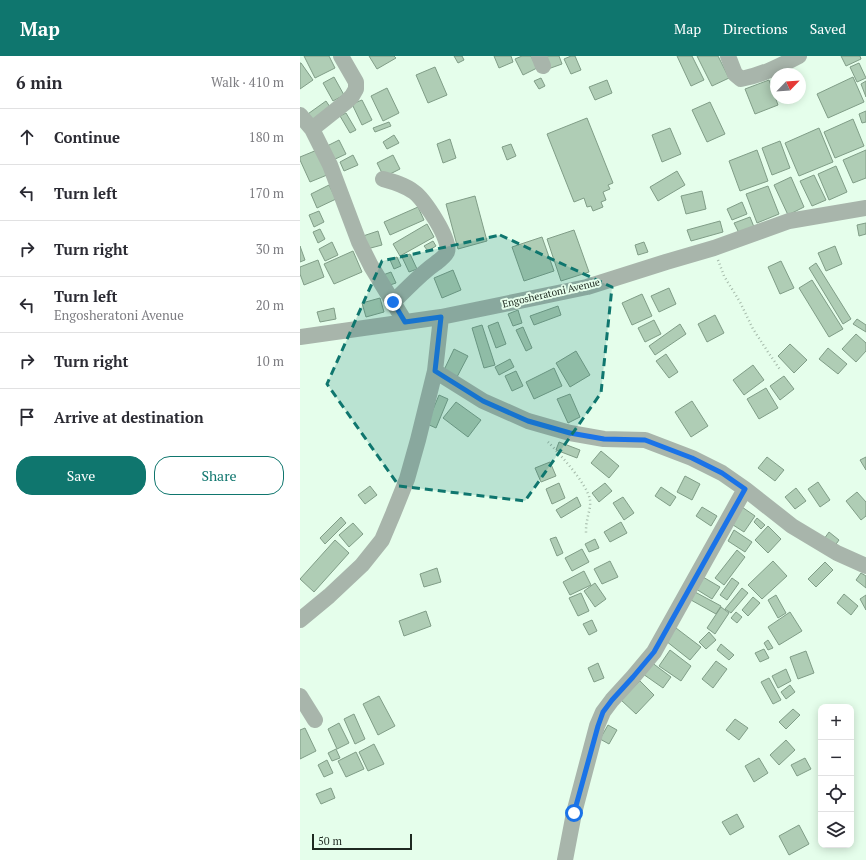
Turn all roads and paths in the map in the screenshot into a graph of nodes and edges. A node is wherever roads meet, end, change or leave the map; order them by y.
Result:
1 (341, 56) edge
2 (728, 56) edge
3 (799, 56) edge
4 (300, 115) edge
5 (312, 129) junction
6 (383, 179) dead end
7 (866, 208) edge
8 (714, 248) junction
9 (393, 302) junction
10 (441, 317) junction
11 (405, 322) junction
12 (300, 337) edge
13 (435, 371) junction
14 (782, 371) dead end
15 (548, 442) dead end
16 (745, 489) junction
17 (586, 534) dead end
18 (866, 566) edge
19 (300, 620) edge
20 (300, 696) edge
21 (315, 720) dead end
22 (565, 860) edge

1 - 5 street
2 - 3 street
4 - 5 street
5 - 9 street
6 - 9 street
7 - 8 street, Engosheratoni Avenue
8 - 10 street, Engosheratoni Avenue
8 - 14 path
9 - 11 street
10 - 11 street, Engosheratoni Avenue
10 - 13 street
11 - 12 street, Engosheratoni Avenue
13 - 16 street
13 - 19 street
15 - 17 path
16 - 18 street
16 - 22 street
20 - 21 street

